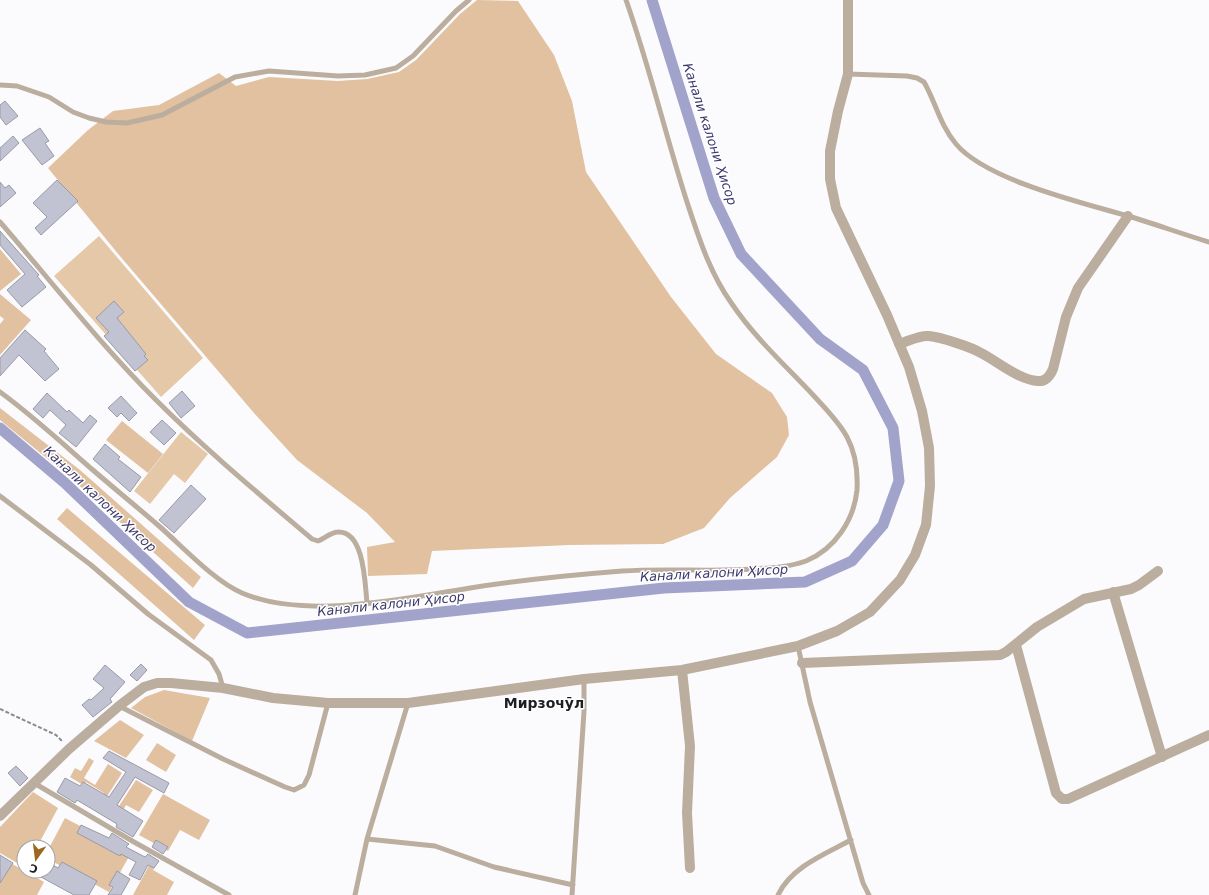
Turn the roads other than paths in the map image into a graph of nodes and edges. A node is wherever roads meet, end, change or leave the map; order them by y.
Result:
1 (469, 0) edge
2 (626, 0) edge
3 (848, 0) edge
4 (848, 74) junction
5 (0, 85) edge
6 (1128, 216) junction
7 (0, 222) edge
8 (1209, 242) edge
9 (900, 344) junction
10 (0, 392) edge
11 (0, 496) edge
12 (1158, 572) dead end
13 (1113, 592) junction
14 (367, 603) junction
15 (1016, 645) junction
16 (798, 646) junction
17 (802, 663) junction
18 (682, 670) junction
19 (584, 679) junction
20 (223, 688) junction
21 (328, 703) junction
22 (408, 703) junction
23 (119, 706) junction
24 (1209, 735) edge
25 (1162, 757) junction
26 (34, 782) junction
27 (0, 816) edge
28 (366, 839) junction
29 (850, 840) junction
30 (690, 868) dead end
31 (573, 885) junction
32 (229, 895) edge
33 (355, 895) edge
34 (572, 895) edge
35 (778, 895) edge
36 (869, 895) edge

1 - 5 lane
2 - 14 lane
3 - 4 street
4 - 6 lane
4 - 9 street
6 - 8 lane
6 - 9 street
7 - 14 lane
9 - 16 street
10 - 14 lane
11 - 20 lane
12 - 13 street
13 - 15 street
13 - 25 street
15 - 17 street
15 - 25 street
16 - 17 lane
16 - 18 street
17 - 29 lane
18 - 19 street
18 - 30 street
19 - 22 street
19 - 31 lane
20 - 21 street
20 - 23 street
21 - 22 street
21 - 23 lane
22 - 28 lane
23 - 26 street
24 - 25 street
26 - 27 street
26 - 32 lane
28 - 31 lane
28 - 33 lane
29 - 35 lane
29 - 36 lane
31 - 34 lane

